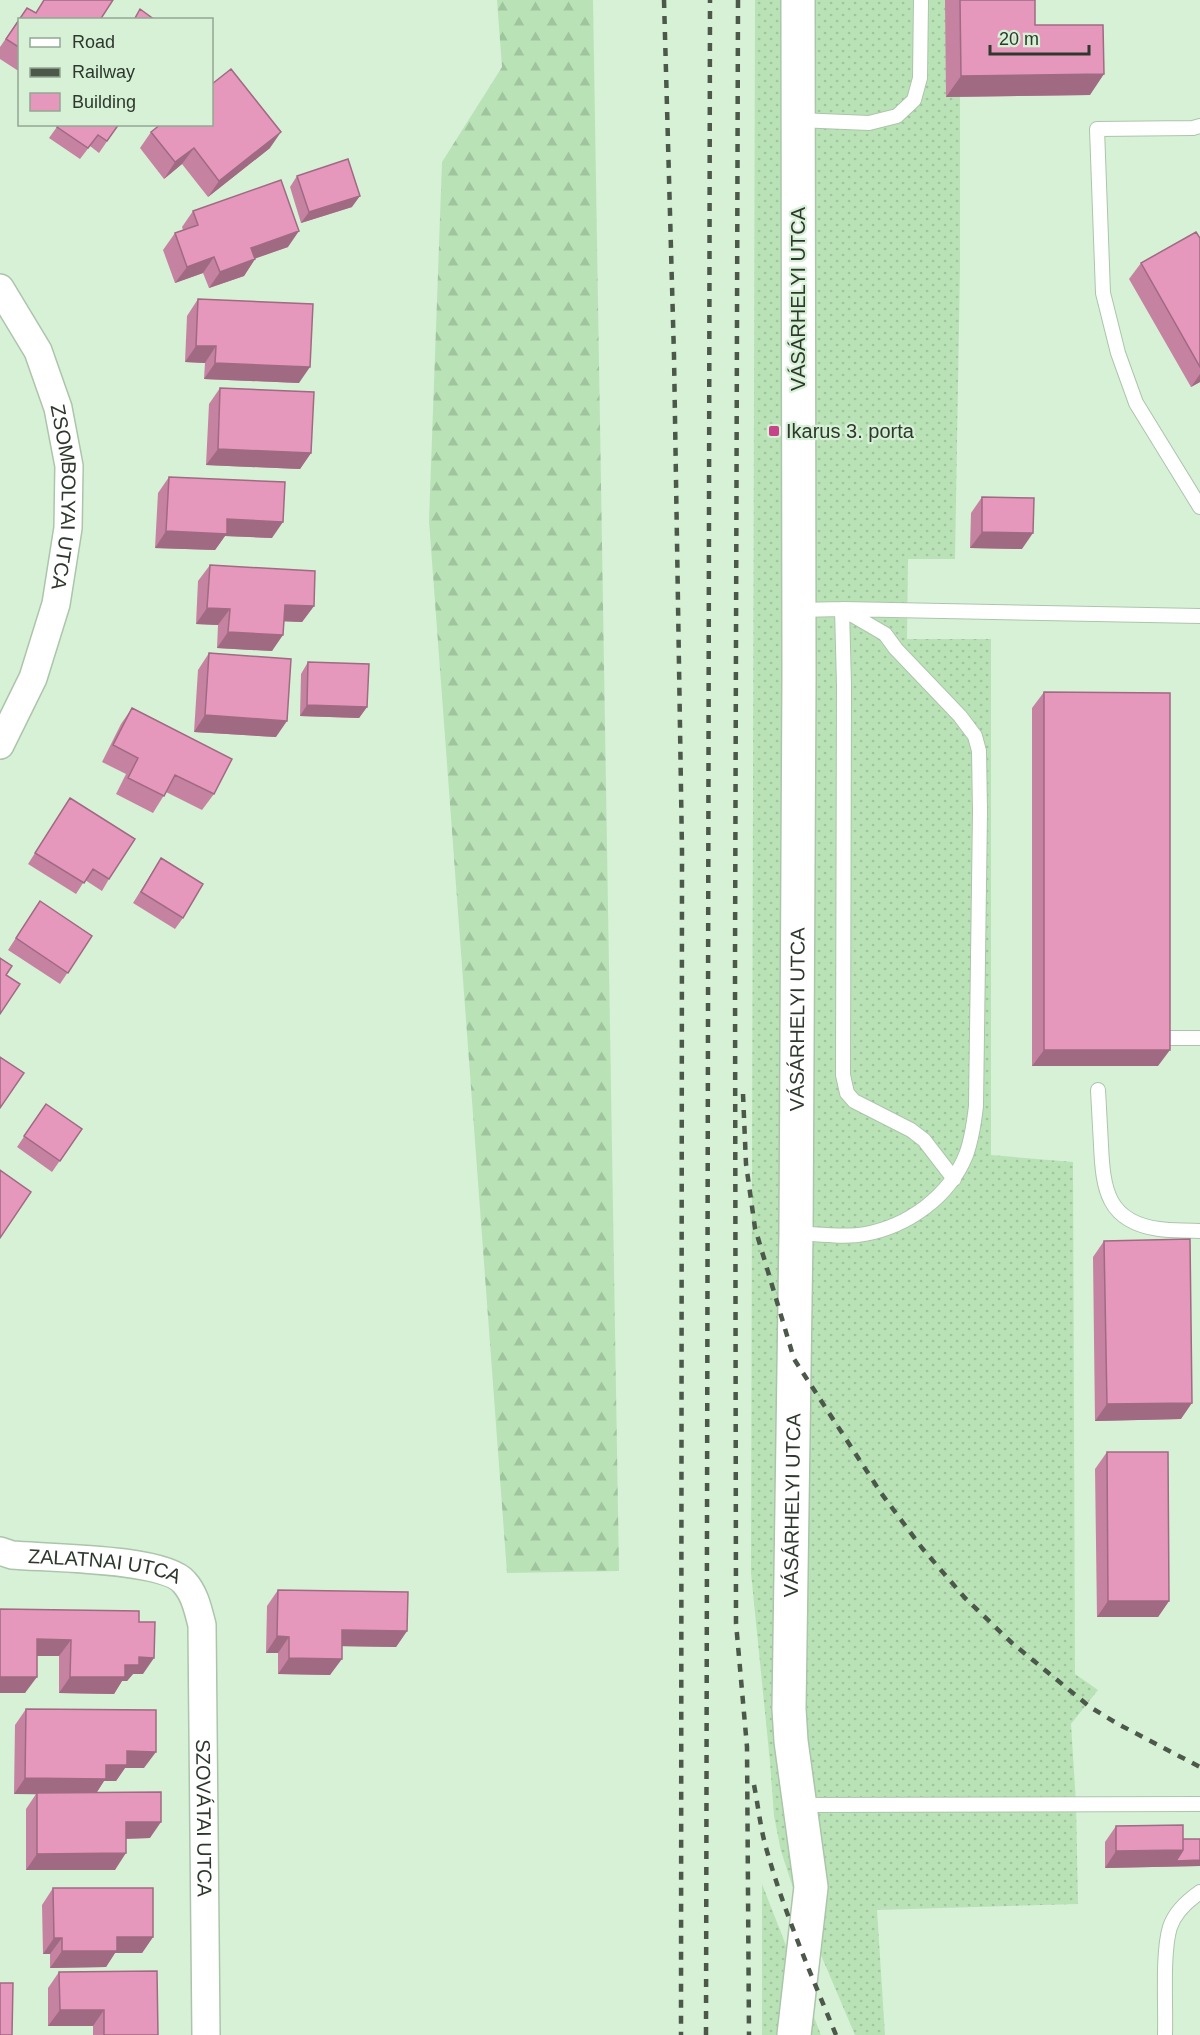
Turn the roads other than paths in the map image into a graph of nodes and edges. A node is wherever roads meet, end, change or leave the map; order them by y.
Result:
1 (798, 0) edge
2 (921, 0) edge
3 (798, 120) junction
4 (1200, 126) edge
5 (0, 288) edge
6 (1200, 507) edge
7 (842, 609) junction
8 (799, 610) junction
9 (1200, 616) edge
10 (0, 745) edge
11 (1168, 1038) edge
12 (1200, 1038) edge
13 (1098, 1090) dead end
14 (954, 1179) junction
15 (1200, 1231) edge
16 (796, 1233) junction
17 (0, 1551) edge
18 (197, 1603) joint
19 (1200, 1803) edge
20 (799, 1805) junction
21 (1200, 1892) edge
22 (206, 2035) edge
23 (794, 2035) edge
24 (1165, 2035) edge

1 - 3 street, VÁSÁRHELYI UTCA
2 - 3 lane
3 - 8 street, VÁSÁRHELYI UTCA
4 - 6 lane
5 - 10 street, ZSOMBOLYAI UTCA
7 - 8 lane
7 - 9 lane
7 - 14 lane
7 - 14 lane
8 - 16 street, VÁSÁRHELYI UTCA
11 - 12 lane
13 - 15 lane
14 - 16 lane
16 - 20 street, VÁSÁRHELYI UTCA
17 - 18 street, ZALATNAI UTCA
18 - 22 street, SZOVÁTAI UTCA
19 - 20 lane
20 - 23 street, VÁSÁRHELYI UTCA
21 - 24 lane

